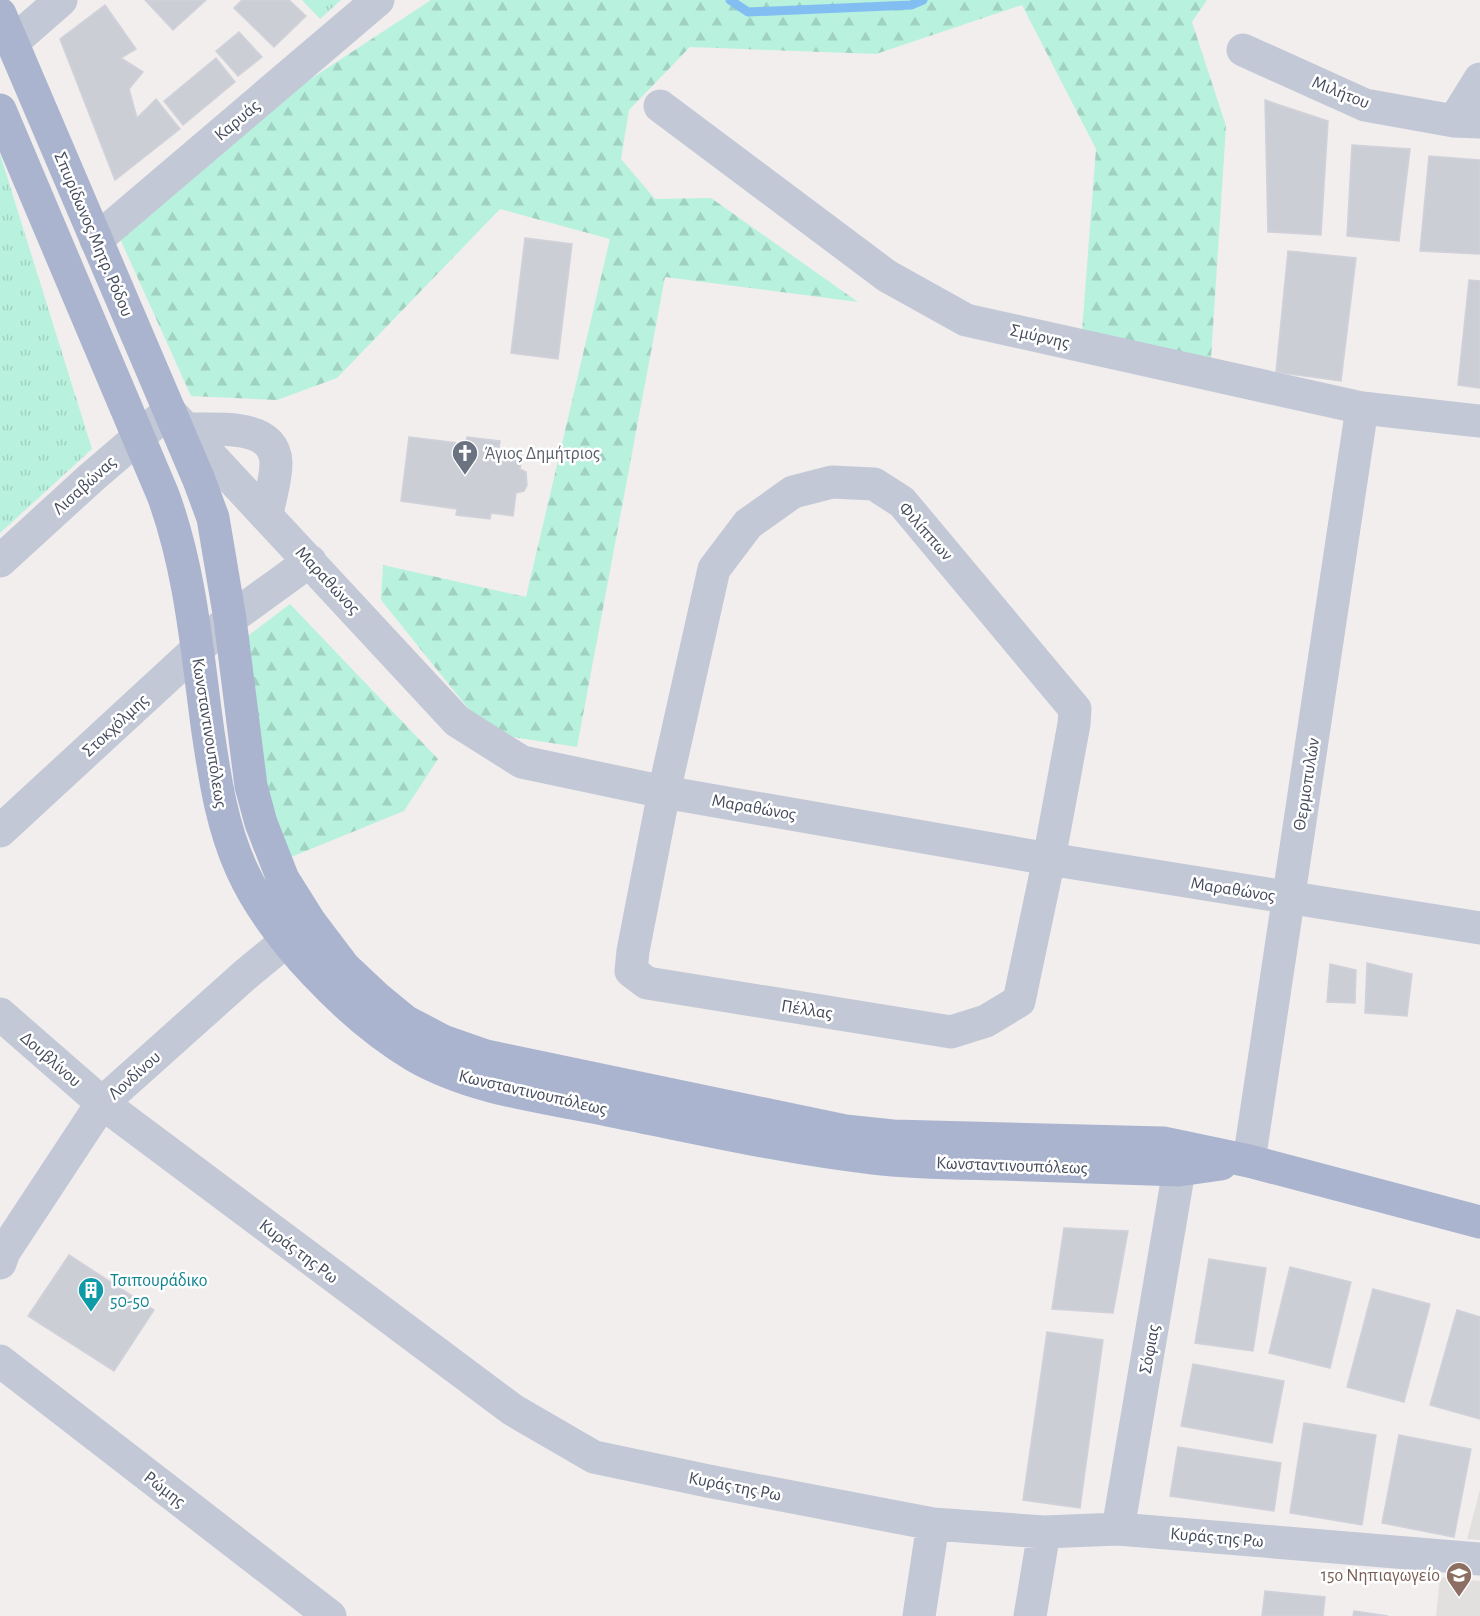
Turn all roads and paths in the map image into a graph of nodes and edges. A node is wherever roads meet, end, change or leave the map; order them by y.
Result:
1 (61, 0) edge
2 (378, 0) edge
3 (3, 21) edge
4 (1244, 50) dead end
5 (1480, 78) edge
6 (660, 106) dead end
7 (0, 110) edge
8 (1467, 122) edge
9 (96, 240) junction
10 (1362, 408) junction
11 (1480, 421) edge
12 (181, 431) junction
13 (138, 436) junction
14 (267, 514) junction
15 (0, 561) edge
16 (310, 561) junction
17 (230, 619) junction
18 (196, 649) junction
19 (664, 792) junction
20 (0, 831) edge
21 (1049, 859) junction
22 (1289, 898) junction
23 (1480, 928) edge
24 (298, 931) junction
25 (0, 1014) edge
26 (102, 1104) junction
27 (1250, 1161) junction
28 (1179, 1170) junction
29 (1480, 1222) edge
30 (0, 1263) edge
31 (0, 1361) edge
32 (933, 1524) junction
33 (1118, 1529) junction
34 (1044, 1532) junction
35 (1480, 1559) edge
36 (330, 1616) edge
37 (919, 1616) edge
38 (1030, 1616) edge

1 - 3 street
2 - 9 street, Καρυάς
3 - 9 main road, Σπυρίδωνος Μητρ. Ρόδου
4 - 8 street, Μιλήτου
5 - 8 street
6 - 10 street, Σμύρνης
7 - 13 main road
9 - 12 main road, Σπυρίδωνος Μητρ. Ρόδου
10 - 11 street, Σμύρνης
10 - 22 street, Θερμοπυλών
12 - 13 street, Λισαβώνας
12 - 14 street, Μαραθώνος
12 - 14 street
12 - 17 main road, Κωνσταντινουπόλεως
13 - 15 street, Λισαβώνας
13 - 18 main road, Κωνσταντινουπόλεως
14 - 16 street, Μαραθώνος
16 - 17 street, Στοκχόλμης
16 - 19 street, Μαραθώνος
17 - 18 street, Στοκχόλμης
17 - 24 main road, Κωνσταντινουπόλεως
18 - 20 street, Στοκχόλμης
18 - 24 main road, Κωνσταντινουπόλεως
19 - 21 street, Μαραθώνος
19 - 21 street, Πέλλας
19 - 21 street, Φιλίππων
21 - 22 street, Μαραθώνος
22 - 23 street, Μαραθώνος
22 - 27 street, Θερμοπυλών
24 - 26 street, Λονδίνου
24 - 27 main road, Κωνσταντινουπόλεως
24 - 28 main road, Κωνσταντινουπόλεως
25 - 26 street, Δουβλίνου
26 - 30 street, Λονδίνου
26 - 32 street, Κυράς της Ρω
27 - 28 main road, Κωνσταντινουπόλεως
27 - 29 main road, Κωνσταντινουπόλεως
28 - 33 street, Σόφιας
31 - 36 street, Ρώμης
32 - 34 street, Κυράς της Ρω
32 - 37 street
33 - 34 street, Κυράς της Ρω
33 - 35 street, Κυράς της Ρω
34 - 38 street

